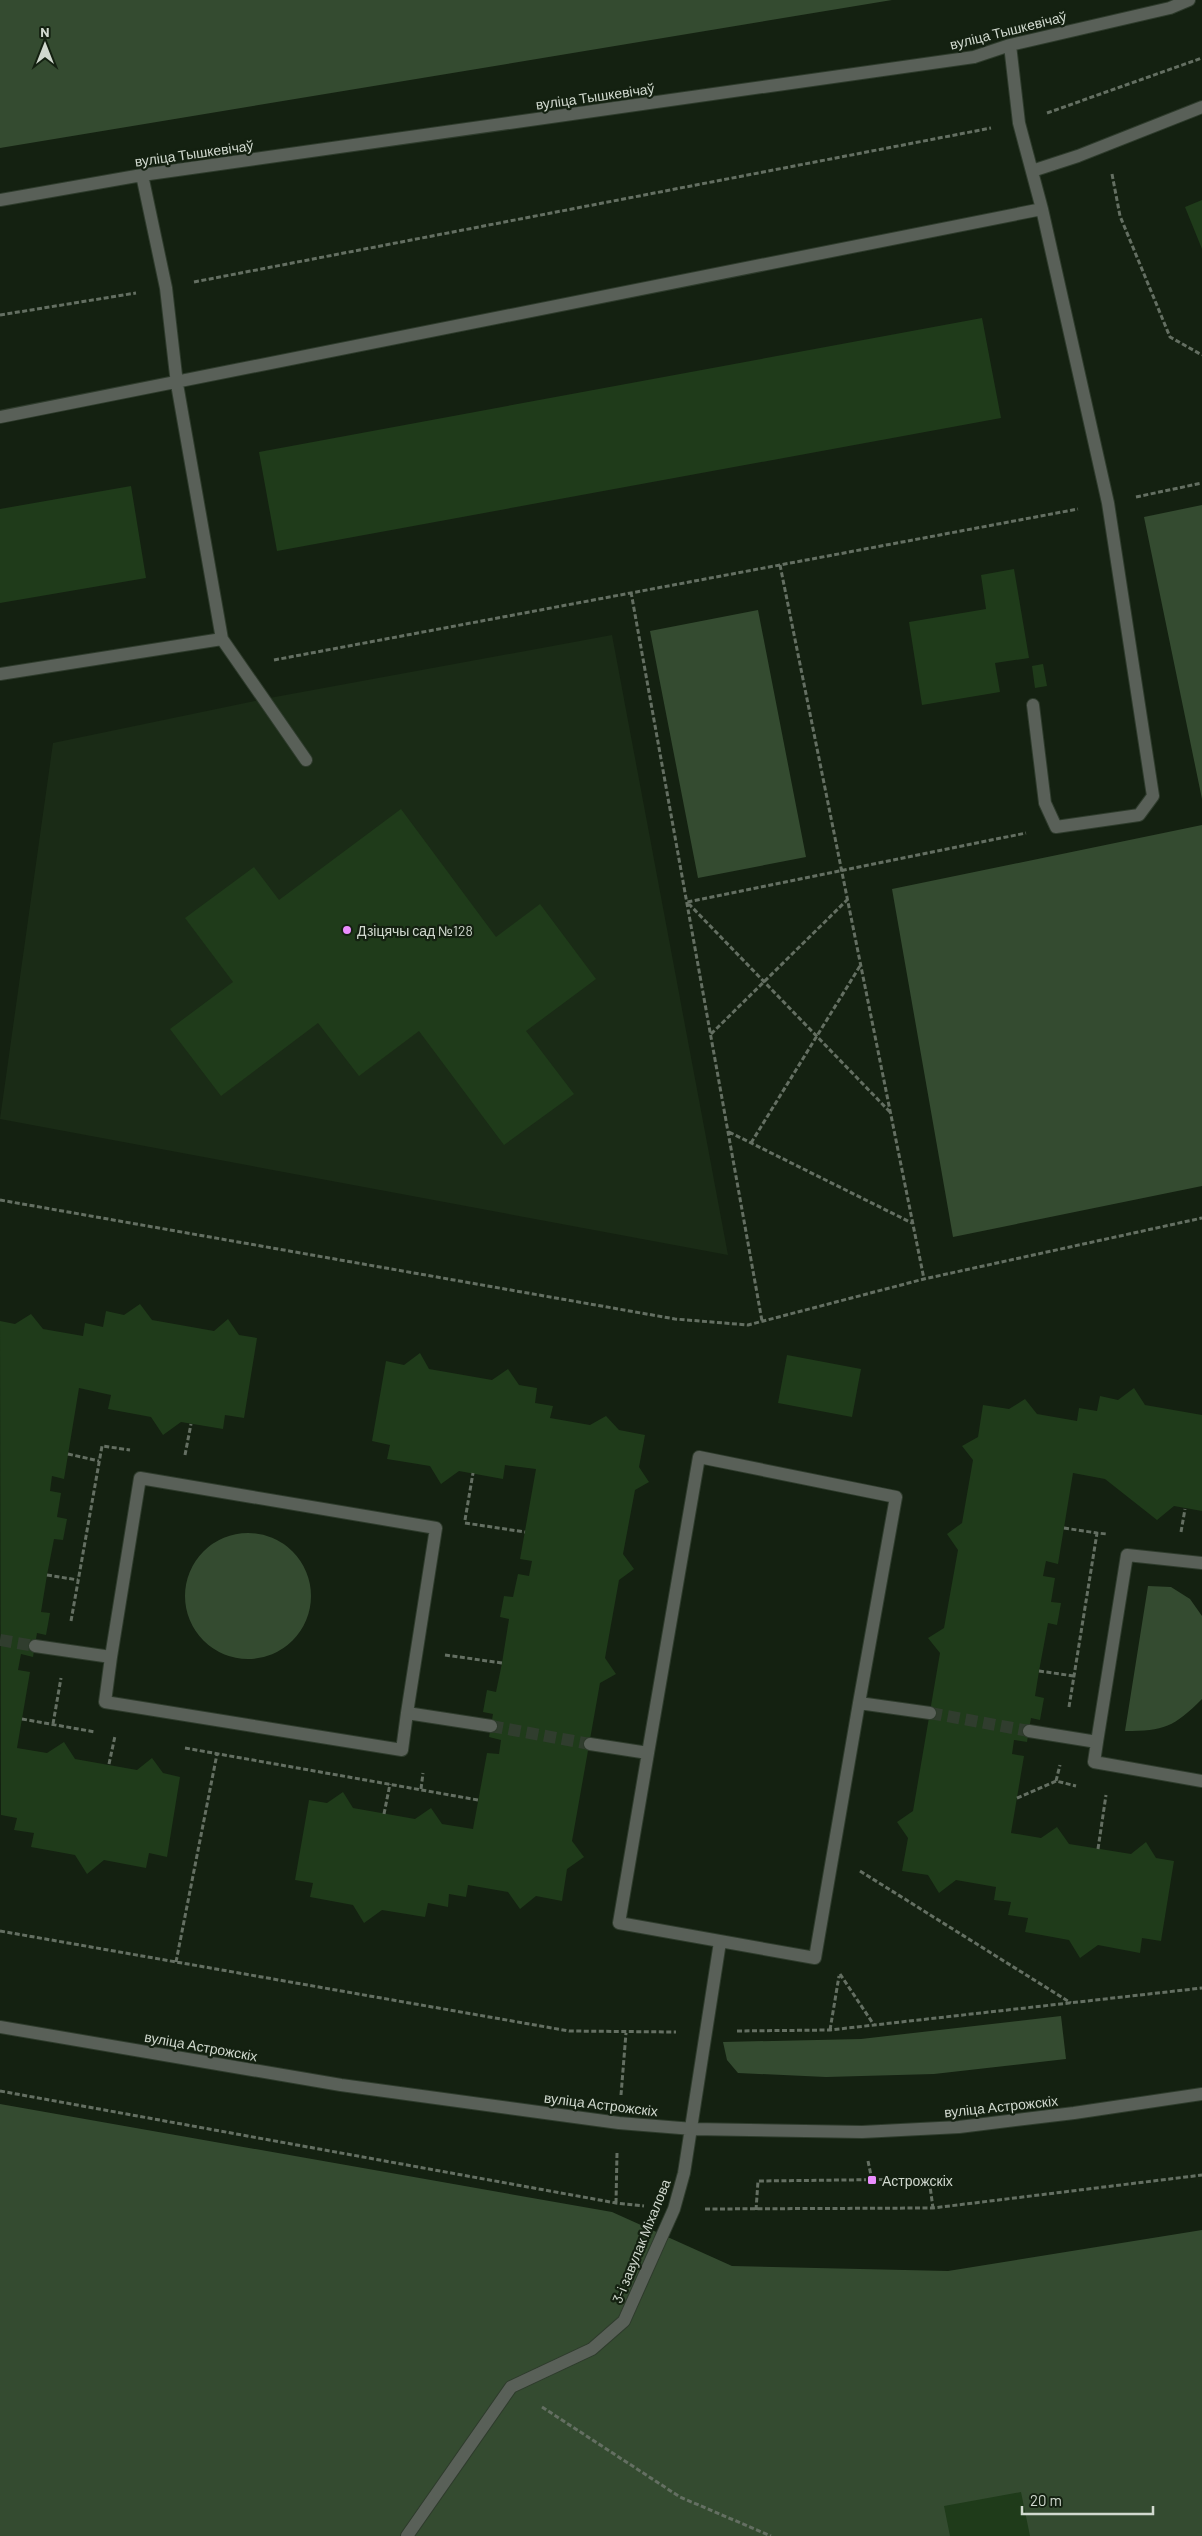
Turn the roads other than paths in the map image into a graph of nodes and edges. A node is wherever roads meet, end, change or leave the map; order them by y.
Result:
1 (1189, 0) edge
2 (1010, 45) junction
3 (1202, 107) edge
4 (1032, 171) junction
5 (142, 175) junction
6 (0, 200) edge
7 (1042, 209) junction
8 (177, 384) junction
9 (0, 417) edge
10 (222, 639) junction
11 (0, 674) edge
12 (1034, 705) dead end
13 (306, 760) dead end
14 (1202, 1563) edge
15 (35, 1646) tunnel mouth
16 (112, 1657) junction
17 (859, 1703) junction
18 (407, 1713) junction
19 (930, 1713) tunnel mouth
20 (491, 1726) tunnel mouth
21 (1029, 1731) tunnel mouth
22 (1097, 1742) junction
23 (590, 1744) tunnel mouth
24 (648, 1753) junction
25 (1202, 1781) edge
26 (720, 1942) junction
27 (0, 2026) edge
28 (1202, 2094) edge
29 (693, 2129) junction
30 (407, 2536) edge

1 - 2 street, вуліца Тышкевічаў
2 - 4 street
2 - 5 street, вуліца Тышкевічаў
3 - 4 street
4 - 7 street
5 - 6 street, вуліца Тышкевічаў
5 - 8 street
7 - 8 street
7 - 12 street
8 - 9 street
8 - 10 street
10 - 11 street
10 - 13 street
14 - 22 street
15 - 16 street
16 - 18 street
16 - 18 street
17 - 19 street
17 - 24 street
17 - 26 street
18 - 20 street
21 - 22 street
22 - 25 street
23 - 24 street
24 - 26 street
26 - 29 street, 3-і завулак Міхалова
27 - 29 street, вуліца Астрожскіх
28 - 29 street, вуліца Астрожскіх
29 - 30 street, 3-і завулак Міхалова

